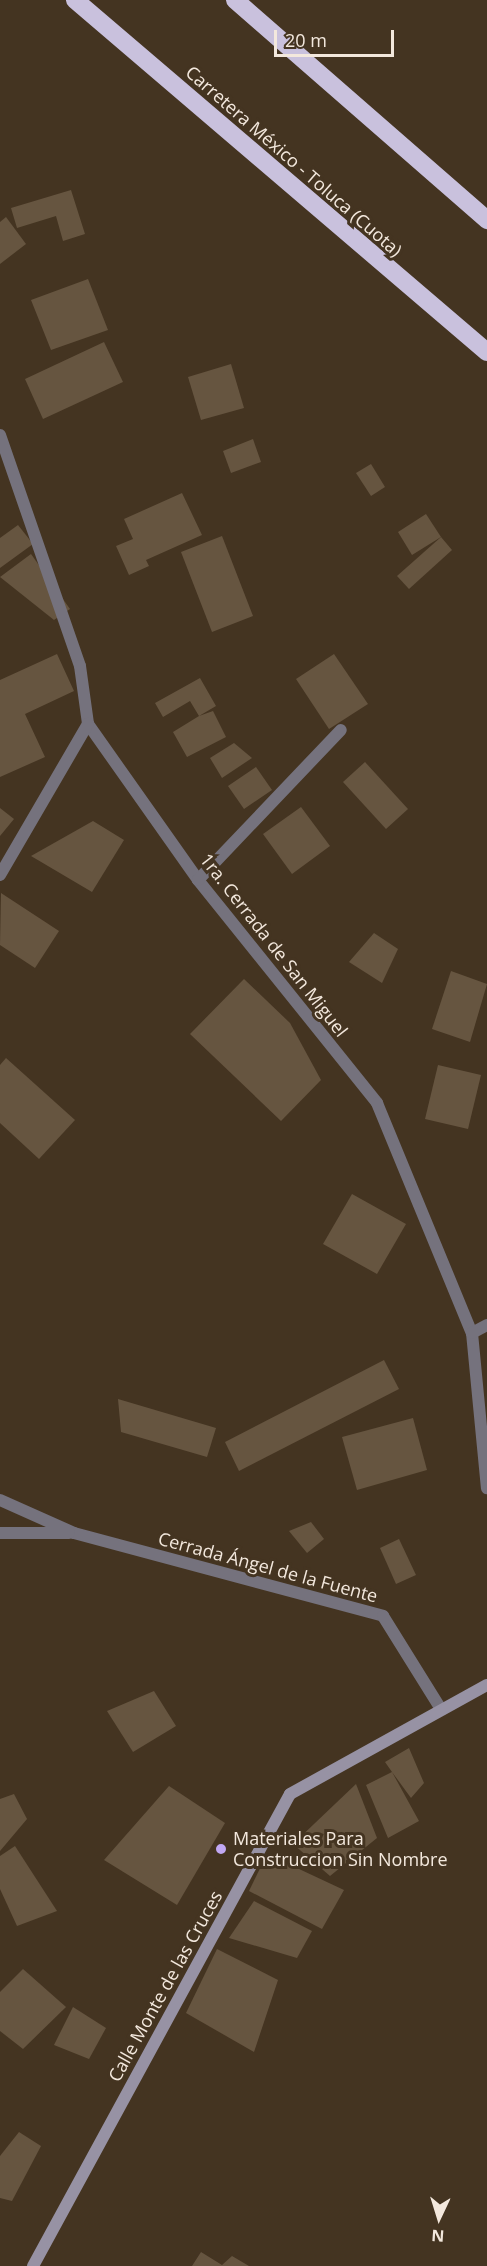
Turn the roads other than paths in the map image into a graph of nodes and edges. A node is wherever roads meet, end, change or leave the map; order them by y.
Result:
1 (75, 0) edge
2 (235, 0) edge
3 (487, 220) edge
4 (487, 352) edge
5 (0, 435) edge
6 (88, 724) junction
7 (341, 730) dead end
8 (0, 874) edge
9 (198, 880) junction
10 (487, 1324) edge
11 (472, 1333) junction
12 (487, 1488) edge
13 (0, 1500) edge
14 (0, 1533) edge
15 (74, 1533) junction
16 (487, 1685) edge
17 (441, 1709) junction
18 (33, 2266) edge

1 - 4 highway, Carretera México - Toluca (Cuota)
2 - 3 highway
5 - 6 street, 1ra. Cerrada de San Miguel
6 - 8 street
6 - 9 street, 1ra. Cerrada de San Miguel
7 - 9 street
9 - 11 street, 1ra. Cerrada de San Miguel
10 - 11 street
11 - 12 street, 1ra. Cerrada de San Miguel
13 - 15 street, Cerrada Ángel de la Fuente
14 - 15 street, Cerrada Ángel de la Fuente
15 - 17 street, Cerrada Ángel de la Fuente
16 - 17 street, Calle Monte de las Cruces
17 - 18 street, Calle Monte de las Cruces

